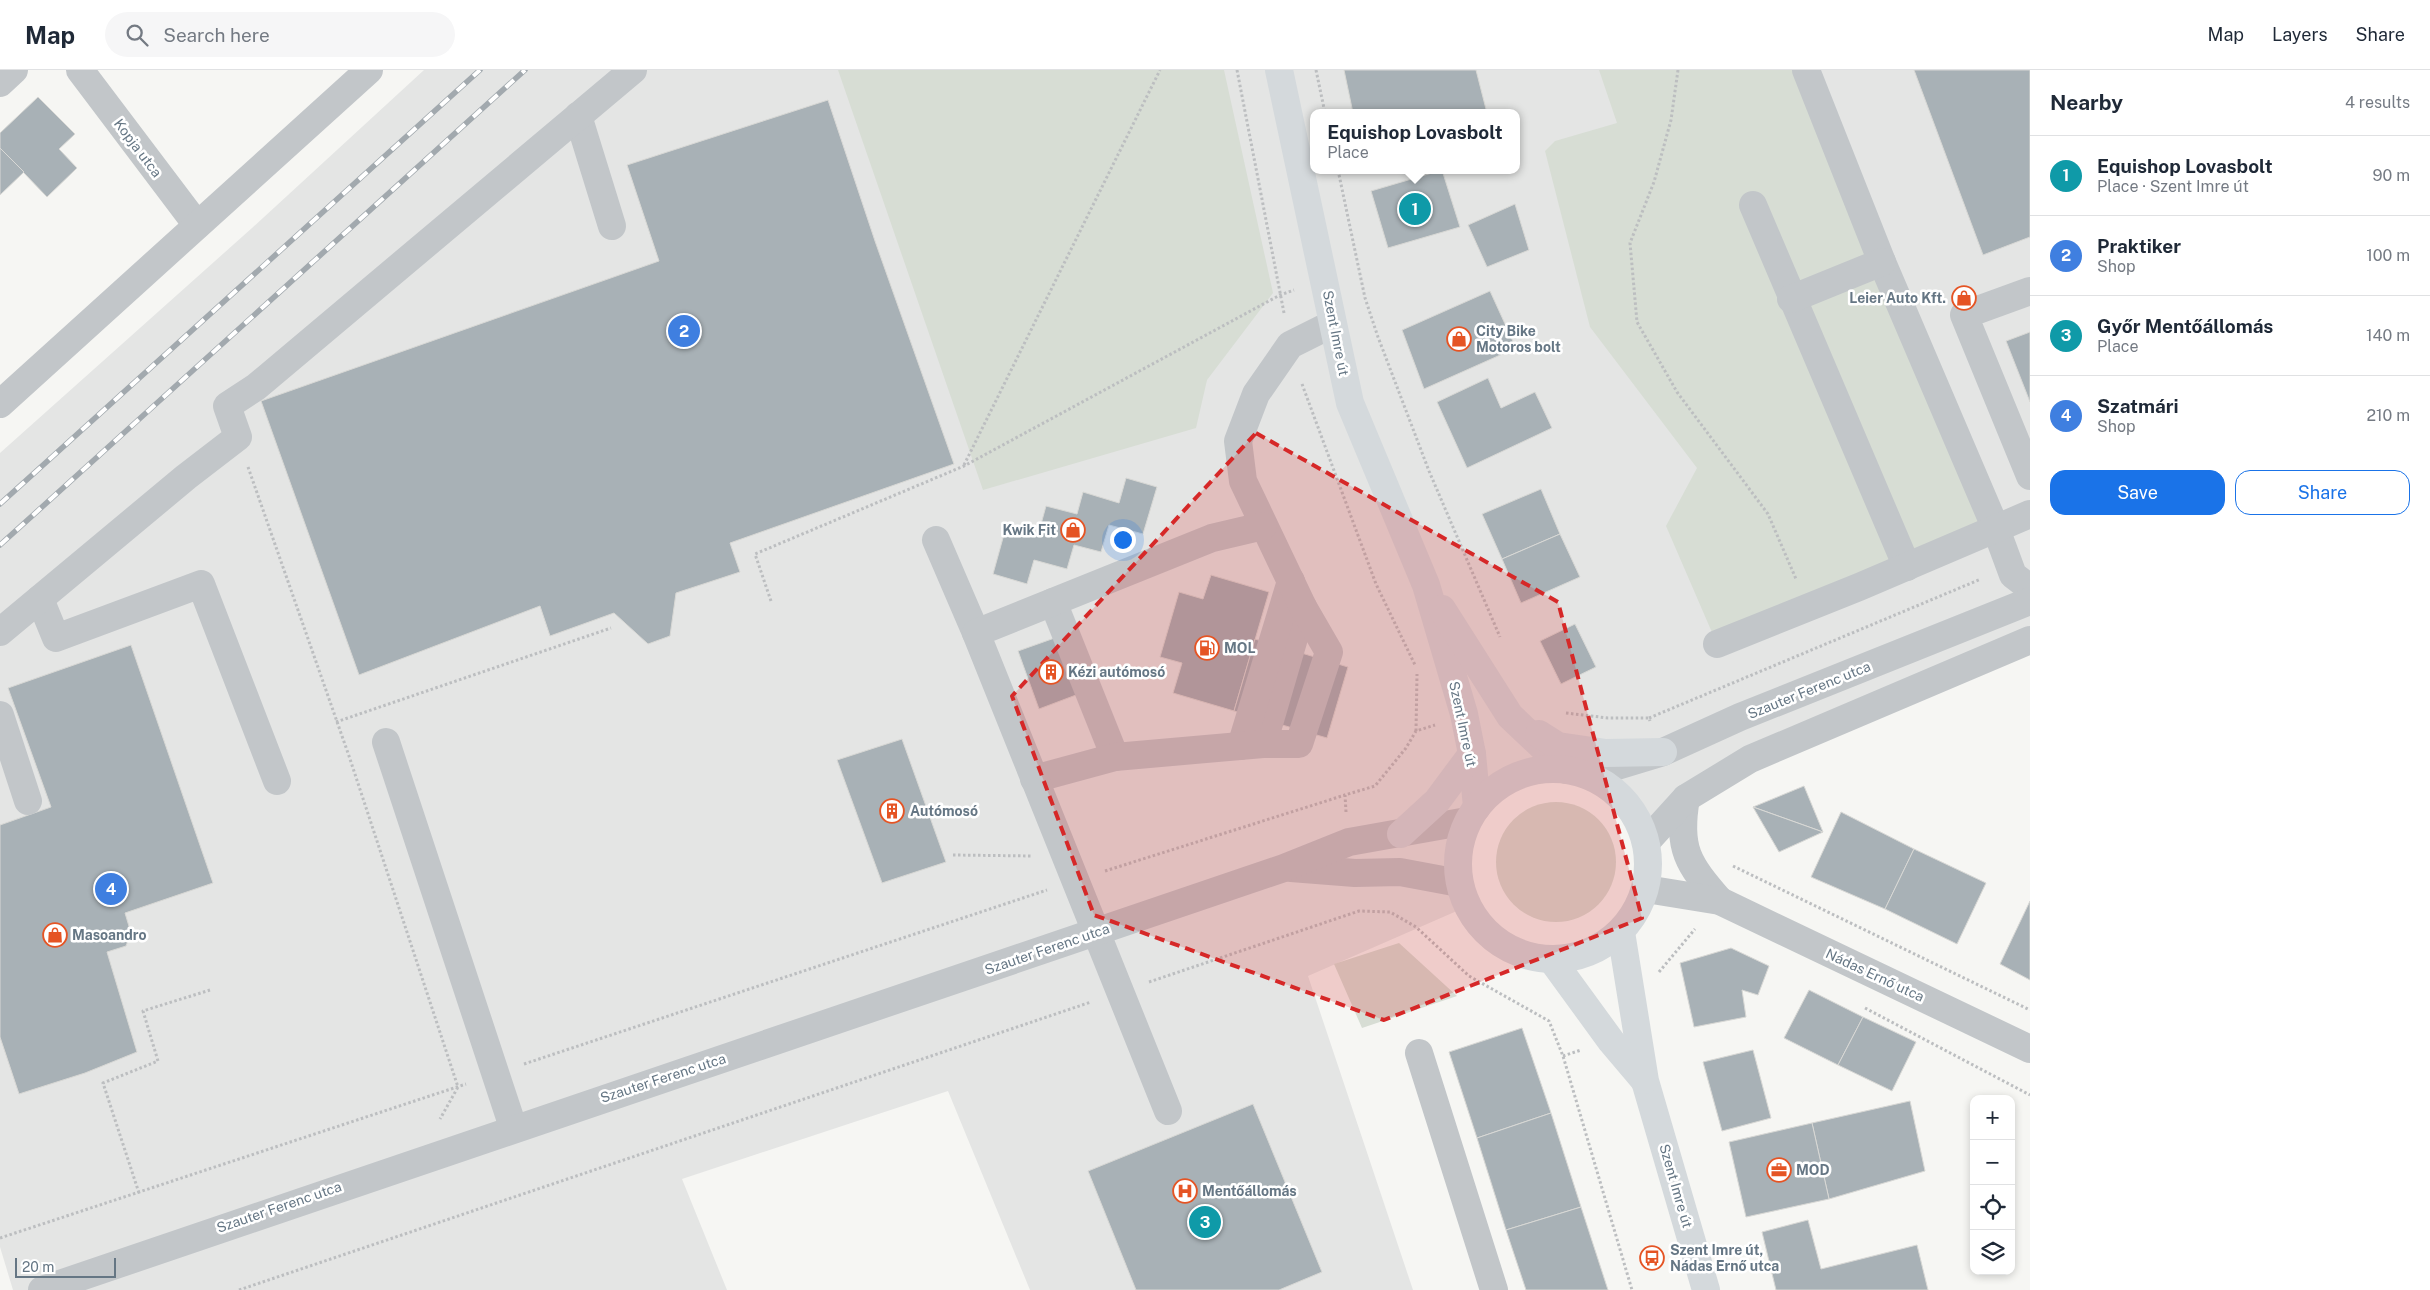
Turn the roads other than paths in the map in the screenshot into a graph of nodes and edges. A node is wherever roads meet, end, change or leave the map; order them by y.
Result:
1 (14, 70) edge
2 (80, 70) edge
3 (369, 70) edge
4 (633, 70) edge
5 (1279, 70) edge
6 (1806, 70) edge
7 (0, 83) edge
8 (578, 116) junction
9 (1752, 205) dead end
10 (197, 225) junction
11 (612, 226) dead end
12 (1882, 262) junction
13 (2030, 291) edge
14 (1791, 299) junction
15 (1332, 324) junction
16 (0, 404) edge
17 (2030, 476) edge
18 (2030, 514) edge
19 (1263, 526) junction
20 (1996, 529) junction
21 (936, 540) dead end
22 (1907, 567) junction
23 (2018, 576) edge
24 (1291, 581) junction
25 (1426, 585) junction
26 (40, 599) junction
27 (2030, 600) edge
28 (1053, 602) junction
29 (1303, 608) junction
30 (1996, 615) junction
31 (0, 632) edge
32 (976, 633) junction
33 (2030, 640) edge
34 (1717, 644) dead end
35 (0, 715) edge
36 (1510, 716) junction
37 (386, 742) dead end
38 (1252, 745) junction
39 (1664, 752) junction
40 (1472, 754) junction
41 (1115, 757) junction
42 (1577, 773) junction
43 (1034, 779) junction
44 (277, 781) dead end
45 (1686, 798) junction
46 (28, 801) dead end
47 (1472, 814) junction
48 (1401, 834) junction
49 (1646, 842) junction
50 (1284, 868) junction
51 (1459, 883) junction
52 (1646, 889) junction
53 (1720, 901) junction
54 (1095, 932) junction
55 (1621, 932) junction
56 (1552, 960) junction
57 (2030, 1049) edge
58 (1419, 1053) dead end
59 (1645, 1081) junction
60 (1168, 1111) dead end
61 (513, 1127) junction
62 (42, 1290) edge
63 (1494, 1290) edge
64 (1706, 1290) edge

1 - 7 street
2 - 10 street, Kopja utca
3 - 10 street
4 - 8 street
5 - 15 main road, Szent Imre út
6 - 12 street
8 - 11 street
8 - 26 street
9 - 14 street
10 - 16 street
12 - 14 street
12 - 20 street
13 - 17 street
14 - 22 street
15 - 19 street
15 - 25 main road, Szent Imre út
18 - 20 street
19 - 24 street
19 - 28 street
20 - 22 street
20 - 23 street
21 - 32 street
22 - 34 street
23 - 30 street
24 - 29 street
24 - 38 street
25 - 36 main road, Szent Imre út
25 - 40 main road, Szent Imre út
26 - 31 street
26 - 44 street
27 - 30 street, Szauter Ferenc utca
28 - 32 street
28 - 41 street
29 - 38 street
29 - 38 street
30 - 39 street, Szauter Ferenc utca
32 - 43 street
33 - 45 street
35 - 46 street
36 - 39 main road
36 - 42 main road, Szent Imre út
37 - 61 street
38 - 41 street
39 - 42 street, Szauter Ferenc utca
40 - 47 main road, Szent Imre út
40 - 48 main road
41 - 43 street
42 - 47 main road
42 - 49 main road, Szent Imre út
43 - 54 street
45 - 49 street
45 - 53 street, Nádas Ernő utca
47 - 48 street, Szauter Ferenc utca
47 - 51 main road
48 - 50 street, Szauter Ferenc utca
49 - 52 main road, Szent Imre út
50 - 51 street, Szauter Ferenc utca
50 - 54 street, Szauter Ferenc utca
51 - 56 main road
52 - 53 street, Nádas Ernő utca
52 - 55 main road, Szent Imre út
53 - 57 street, Nádas Ernő utca
54 - 60 street
54 - 61 street, Szauter Ferenc utca
55 - 56 main road, Szent Imre út
55 - 59 main road, Szent Imre út
56 - 59 main road, Szent Imre út
58 - 63 street
59 - 64 main road, Szent Imre út
61 - 62 street, Szauter Ferenc utca

